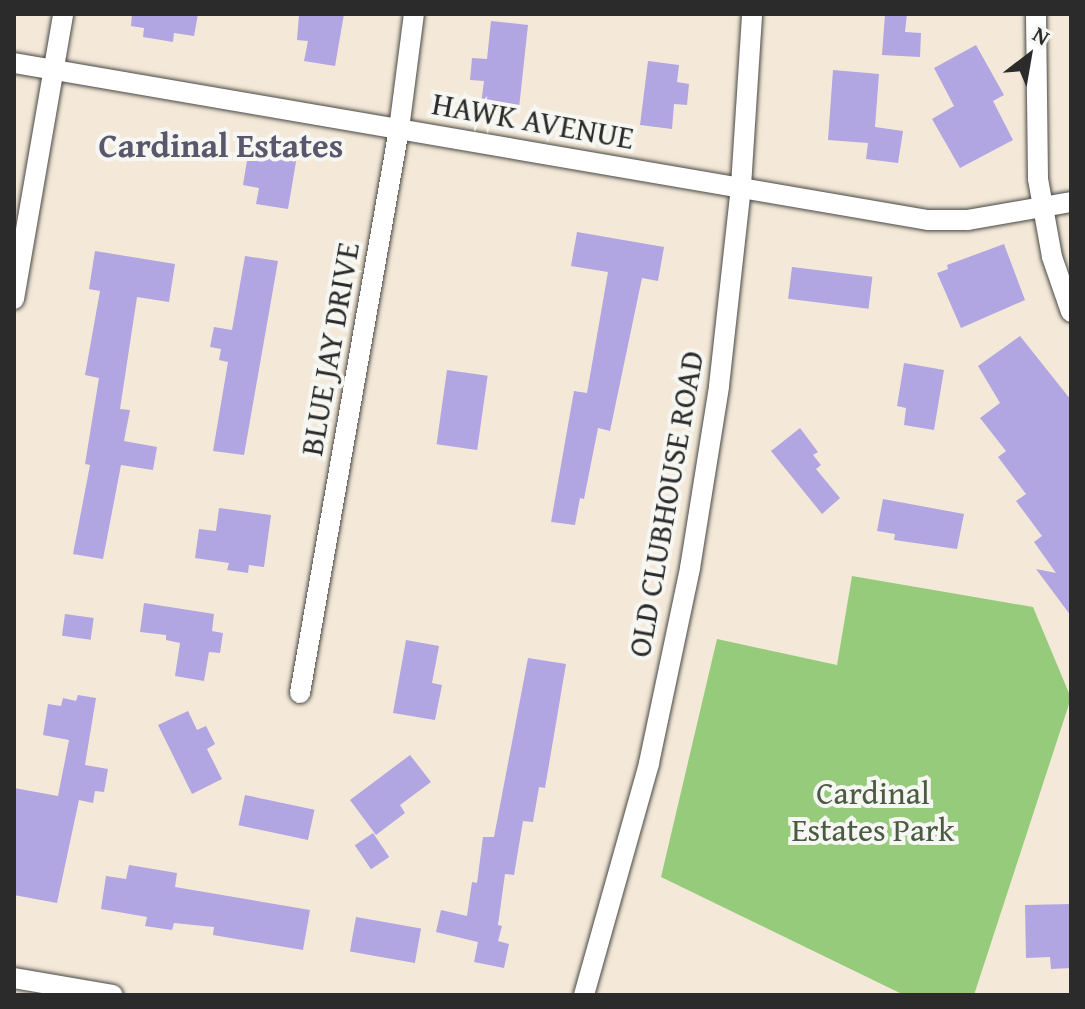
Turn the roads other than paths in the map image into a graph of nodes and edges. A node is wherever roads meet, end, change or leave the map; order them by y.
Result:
1 (63, 14) edge
2 (414, 14) edge
3 (752, 14) edge
4 (1036, 14) edge
5 (14, 63) edge
6 (53, 70) junction
7 (399, 129) junction
8 (741, 186) junction
9 (1071, 202) edge
10 (1041, 206) junction
11 (14, 299) edge
12 (1071, 312) edge
13 (300, 693) dead end
14 (14, 978) edge
15 (113, 995) edge
16 (584, 995) edge

1 - 6 street
2 - 7 street, BLUE JAY DRIVE
3 - 8 street, OLD CLUBHOUSE ROAD
4 - 10 street
5 - 6 street, HAWK AVENUE
6 - 7 street, HAWK AVENUE
6 - 11 street
7 - 8 street, HAWK AVENUE
7 - 13 street, BLUE JAY DRIVE
8 - 10 street, HAWK AVENUE
8 - 16 street, OLD CLUBHOUSE ROAD
9 - 10 street, HAWK AVENUE
10 - 12 street
14 - 15 street

